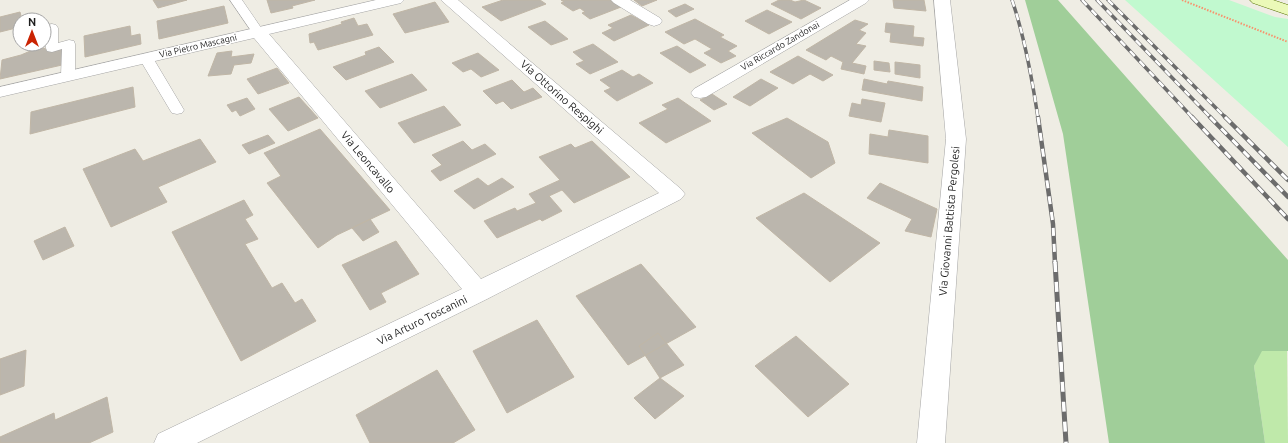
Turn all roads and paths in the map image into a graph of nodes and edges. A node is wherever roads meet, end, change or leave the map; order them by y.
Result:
1 (236, 0) edge
2 (396, 0) edge
3 (449, 0) edge
4 (619, 0) edge
5 (861, 0) edge
6 (942, 0) edge
7 (1182, 0) edge
8 (1258, 0) edge
9 (1288, 10) edge
10 (654, 21) dead end
11 (258, 32) junction
12 (1288, 42) edge
13 (52, 48) edge
14 (146, 58) junction
15 (68, 76) junction
16 (0, 92) edge
17 (700, 92) dead end
18 (177, 110) dead end
19 (674, 194) joint
20 (478, 292) junction
21 (168, 443) edge
22 (931, 443) edge

1 - 11 lane
2 - 11 street, Via Pietro Mascagni
3 - 19 street, Via Ottorino Respighi
4 - 10 street
5 - 17 street, Via Riccardo Zandonai
6 - 22 street, Via Giovanni Battista Pergolesi
7 - 12 path
8 - 9 main road
11 - 14 street, Via Pietro Mascagni
11 - 20 street, Via Leoncavallo
13 - 15 lane
14 - 15 street, Via Pietro Mascagni
14 - 18 lane
15 - 16 street, Via Pietro Mascagni
19 - 20 street, Via Arturo Toscanini
20 - 21 street, Via Arturo Toscanini

